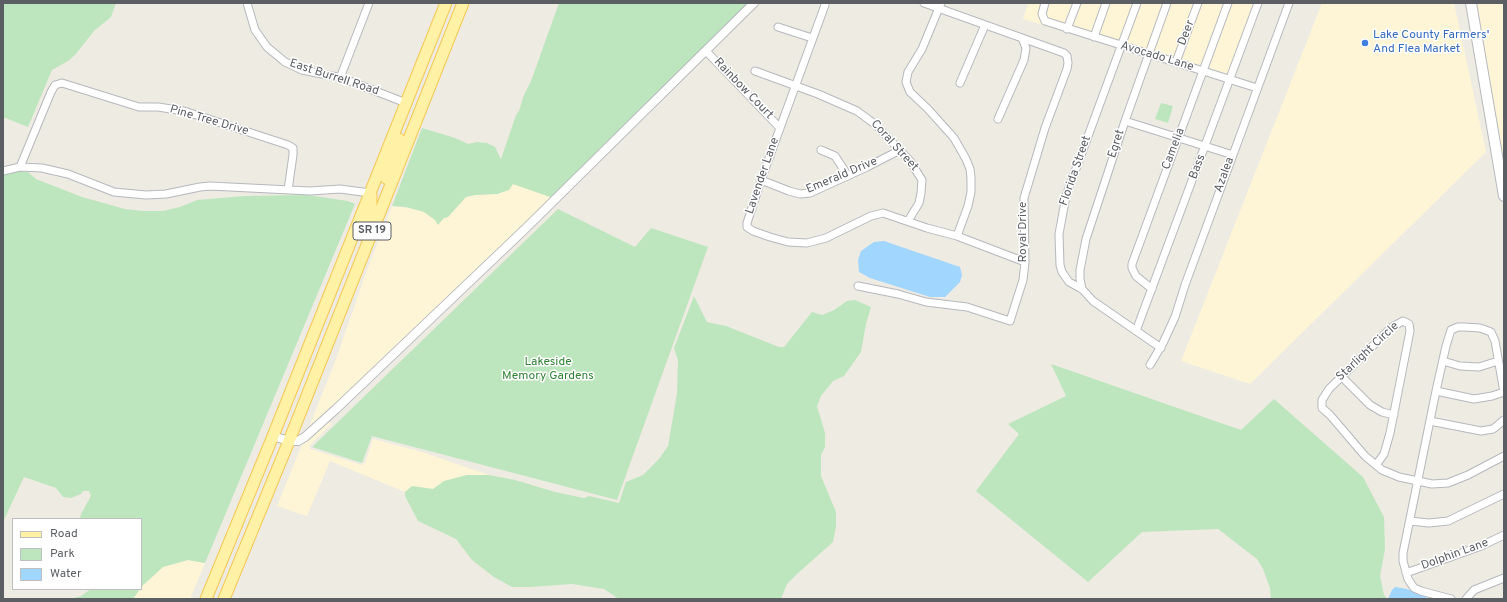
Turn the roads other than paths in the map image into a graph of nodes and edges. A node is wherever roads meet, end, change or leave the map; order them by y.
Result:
1 (247, 3) edge
2 (368, 3) edge
3 (446, 3) edge
4 (463, 3) edge
5 (754, 3) edge
6 (924, 3) edge
7 (1045, 3) edge
8 (1077, 3) edge
9 (1106, 3) edge
10 (1137, 3) edge
11 (1167, 3) edge
12 (1198, 3) edge
13 (1228, 3) edge
14 (1258, 3) edge
15 (1289, 3) edge
16 (1471, 3) edge
17 (825, 6) dead end
18 (940, 6) edge
19 (985, 24) junction
20 (778, 27) dead end
21 (1067, 29) junction
22 (1094, 37) junction
23 (812, 38) junction
24 (1022, 38) junction
25 (1122, 46) junction
26 (706, 51) junction
27 (1149, 54) junction
28 (1176, 62) junction
29 (421, 66) junction
30 (755, 71) dead end
31 (1203, 71) junction
32 (340, 78) junction
33 (1230, 79) junction
34 (960, 83) dead end
35 (795, 86) junction
36 (1257, 88) junction
37 (406, 103) junction
38 (998, 119) dead end
39 (1125, 121) junction
40 (780, 128) junction
41 (1178, 137) junction
42 (1206, 146) junction
43 (822, 150) dead end
44 (900, 150) junction
45 (1233, 155) junction
46 (20, 167) junction
47 (3, 171) edge
48 (848, 176) junction
49 (761, 180) junction
50 (288, 190) junction
51 (370, 192) junction
52 (1504, 196) edge
53 (385, 198) junction
54 (908, 221) junction
55 (957, 236) junction
56 (1025, 262) junction
57 (858, 286) dead end
58 (350, 288) junction
59 (1082, 288) junction
60 (1152, 289) junction
61 (1136, 331) junction
62 (1161, 348) junction
63 (1443, 361) junction
64 (1498, 361) junction
65 (1150, 365) dead end
66 (1342, 377) junction
67 (1436, 391) junction
68 (1504, 392) edge
69 (1394, 415) junction
70 (1504, 420) edge
71 (1430, 421) junction
72 (273, 436) junction
73 (289, 441) junction
74 (1504, 456) edge
75 (1376, 465) junction
76 (1418, 481) junction
77 (1504, 494) edge
78 (1410, 521) junction
79 (1504, 536) edge
80 (1406, 573) junction
81 (1504, 578) edge
82 (206, 599) edge
83 (224, 599) edge
84 (1450, 599) edge
85 (1466, 599) edge

1 - 32 street, East Burrell Road
2 - 32 street
3 - 29 main road, SR 19
4 - 53 main road, SR 19
5 - 26 street
6 - 18 street, Royal Drive
7 - 21 street, Avocado Lane
8 - 21 street
9 - 22 street
10 - 25 street, Florida Street
11 - 27 street, Egret
12 - 28 street, Deer
13 - 31 street, Camelia
14 - 33 street, Bass
15 - 36 street, Azalea
16 - 52 main road
17 - 23 street, Lavender Lane
18 - 19 street, Royal Drive
18 - 55 street
19 - 24 street, Royal Drive
19 - 34 street
20 - 23 street
21 - 22 street, Avocado Lane
22 - 25 street, Avocado Lane
23 - 35 street, Lavender Lane
24 - 38 street
24 - 56 street, Royal Drive
25 - 27 street, Avocado Lane
25 - 59 street, Florida Street
26 - 40 street, Rainbow Court
26 - 73 street
27 - 28 street, Avocado Lane
27 - 39 street, Egret
28 - 31 street, Avocado Lane
29 - 37 main road, SR 19
29 - 53 main road
30 - 35 street, Coral Street
31 - 33 street, Avocado Lane
31 - 41 street, Camelia
32 - 37 street, East Burrell Road
33 - 36 street, Avocado Lane
33 - 42 street, Bass
35 - 40 street, Lavender Lane
35 - 44 street, Coral Street
36 - 45 street, Azalea
37 - 51 main road, SR 19
39 - 41 street
39 - 59 street, Egret
40 - 49 street, Lavender Lane
41 - 42 street
41 - 60 street, Camelia
42 - 45 street
42 - 60 street, Bass
43 - 48 street
44 - 48 street, Emerald Drive
44 - 54 street, Coral Street
45 - 62 street, Azalea
46 - 47 street
46 - 50 street
46 - 50 street, Pine Tree Drive
48 - 49 street, Emerald Drive
49 - 54 street, Lavender Lane
50 - 51 street
51 - 58 main road
51 - 72 main road, SR 19
53 - 58 main road, SR 19
54 - 55 street, Lavender Lane
55 - 56 street, Lavender Lane
56 - 57 street, Royal Drive
58 - 73 main road, SR 19
59 - 61 street, Florida Street
60 - 61 street, Bass
61 - 62 street, Florida Street
62 - 65 street, Azalea
63 - 64 street
63 - 64 street
63 - 67 street
64 - 68 street
66 - 69 street
66 - 69 street, Starlight Circle
66 - 75 street, Starlight Circle
67 - 68 street
67 - 71 street
69 - 75 street, Starlight Circle
70 - 71 street
71 - 76 street
72 - 73 street
72 - 82 main road, SR 19
73 - 83 main road, SR 19
74 - 76 street, Starlight Circle
75 - 76 street, Starlight Circle
76 - 78 street
77 - 78 street
78 - 80 street
79 - 80 street, Dolphin Lane
80 - 84 street
81 - 85 street

